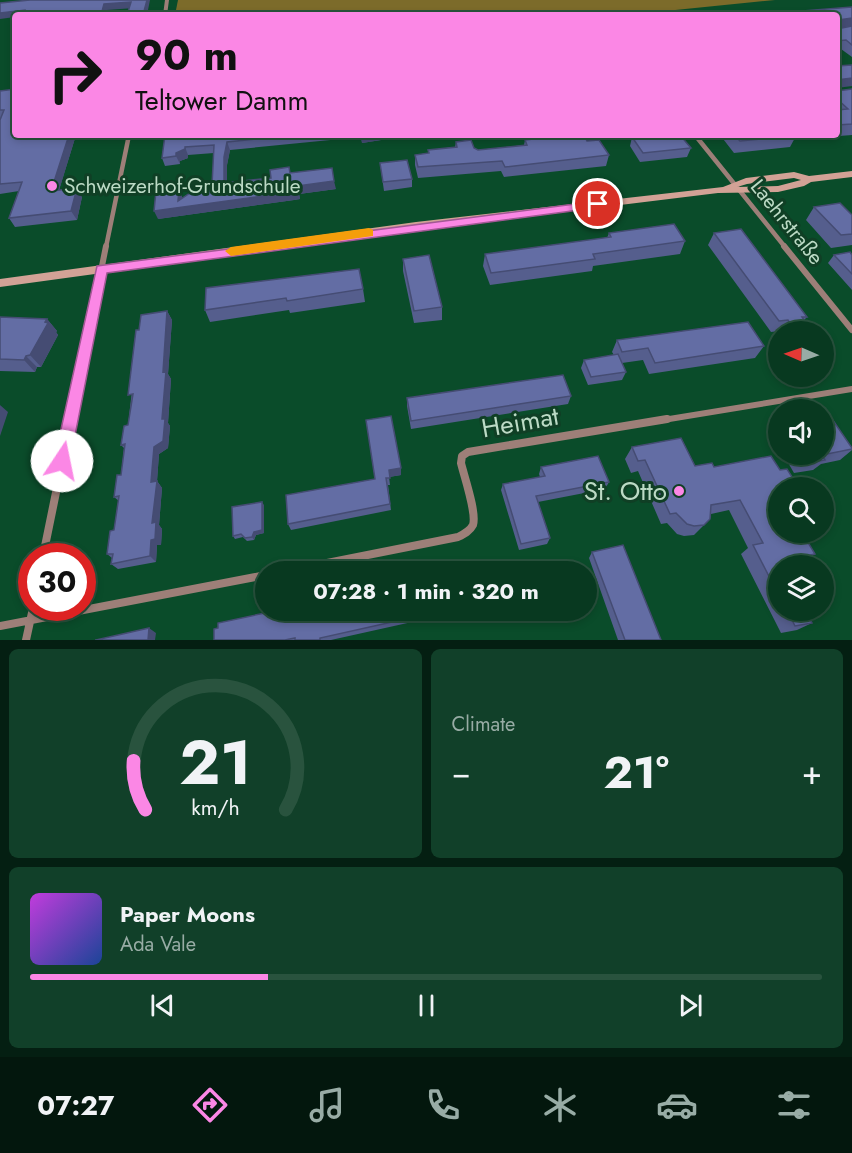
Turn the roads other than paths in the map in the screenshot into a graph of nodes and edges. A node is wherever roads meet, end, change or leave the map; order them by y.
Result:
1 (128, 138) edge
2 (697, 138) edge
3 (852, 174) edge
4 (737, 188) junction
5 (101, 269) junction
6 (0, 283) edge
7 (852, 330) edge
8 (852, 389) edge
9 (46, 543) edge
10 (337, 561) edge
11 (255, 577) edge
12 (96, 607) edge
13 (25, 621) edge
14 (30, 621) edge
15 (0, 626) edge
16 (26, 640) edge

1 - 5 street
2 - 4 street, Laehrstraße
3 - 4 main road
4 - 5 main road
4 - 7 street, Laehrstraße
5 - 6 main road
5 - 9 street
8 - 10 street, Heimat
11 - 12 street
13 - 15 street
14 - 16 street

